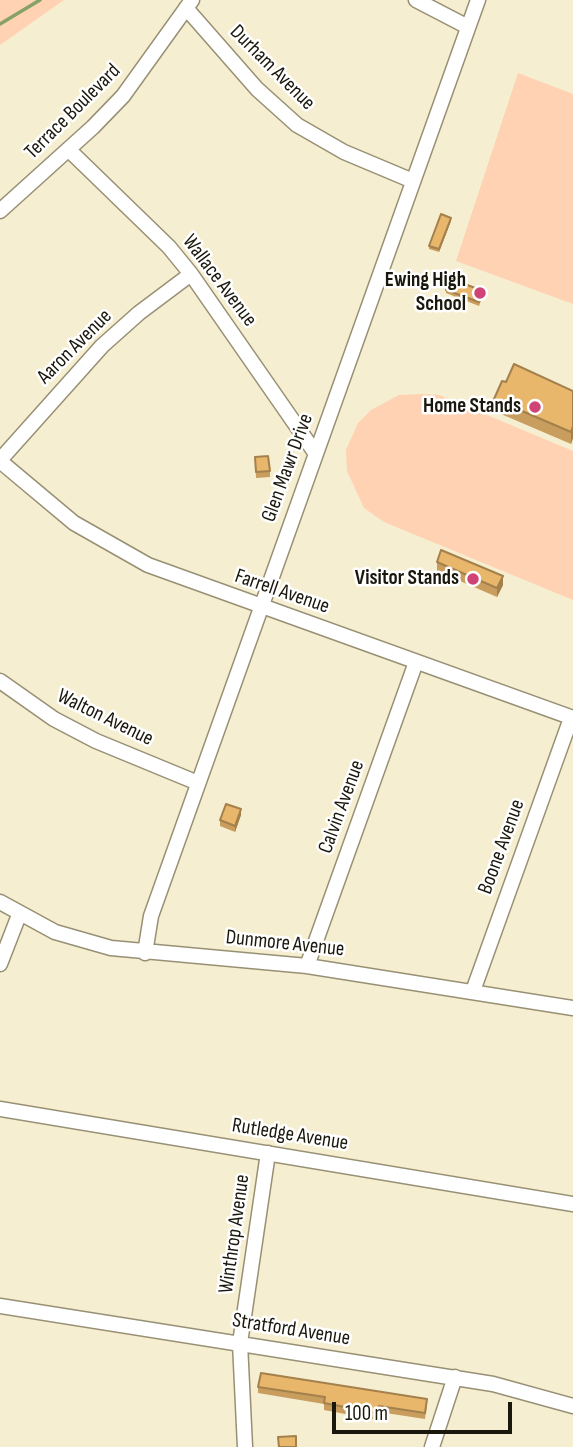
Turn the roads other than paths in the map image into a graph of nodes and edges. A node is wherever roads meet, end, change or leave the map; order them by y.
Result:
1 (416, 0) edge
2 (478, 0) edge
3 (189, 4) edge
4 (468, 27) junction
5 (69, 150) junction
6 (413, 181) junction
7 (0, 211) edge
8 (191, 274) junction
9 (316, 454) junction
10 (0, 460) edge
11 (261, 607) junction
12 (416, 662) junction
13 (0, 681) edge
14 (572, 718) edge
15 (198, 783) junction
16 (0, 902) edge
17 (19, 915) junction
18 (145, 953) junction
19 (0, 964) edge
20 (307, 966) junction
21 (473, 991) junction
22 (573, 1008) edge
23 (0, 1109) edge
24 (268, 1153) junction
25 (573, 1204) edge
26 (0, 1306) edge
27 (240, 1343) junction
28 (455, 1377) junction
29 (573, 1406) edge
30 (246, 1447) edge
31 (432, 1447) edge

1 - 4 street
2 - 4 street, Glen Mawr Drive
3 - 5 street, Terrace Boulevard
3 - 6 street, Durham Avenue
4 - 6 street, Glen Mawr Drive
5 - 7 street, Terrace Boulevard
5 - 8 street, Wallace Avenue
6 - 9 street, Glen Mawr Drive
8 - 9 street, Wallace Avenue
8 - 10 street, Aaron Avenue
9 - 11 street, Glen Mawr Drive
10 - 11 street, Farrell Avenue
11 - 12 street, Farrell Avenue
11 - 15 street, Glen Mawr Drive
12 - 14 street, Farrell Avenue
12 - 20 street, Calvin Avenue
13 - 15 street, Walton Avenue
14 - 21 street, Boone Avenue
15 - 18 street, Glen Mawr Drive
16 - 17 street, Dunmore Avenue
17 - 18 street, Dunmore Avenue
17 - 19 street
18 - 20 street, Dunmore Avenue
20 - 21 street, Dunmore Avenue
21 - 22 street, Dunmore Avenue
23 - 24 street, Rutledge Avenue
24 - 25 street, Rutledge Avenue
24 - 27 street, Winthrop Avenue
26 - 27 street, Stratford Avenue
27 - 28 street, Stratford Avenue
27 - 30 street, Winthrop Avenue
28 - 29 street, Stratford Avenue
28 - 31 street

